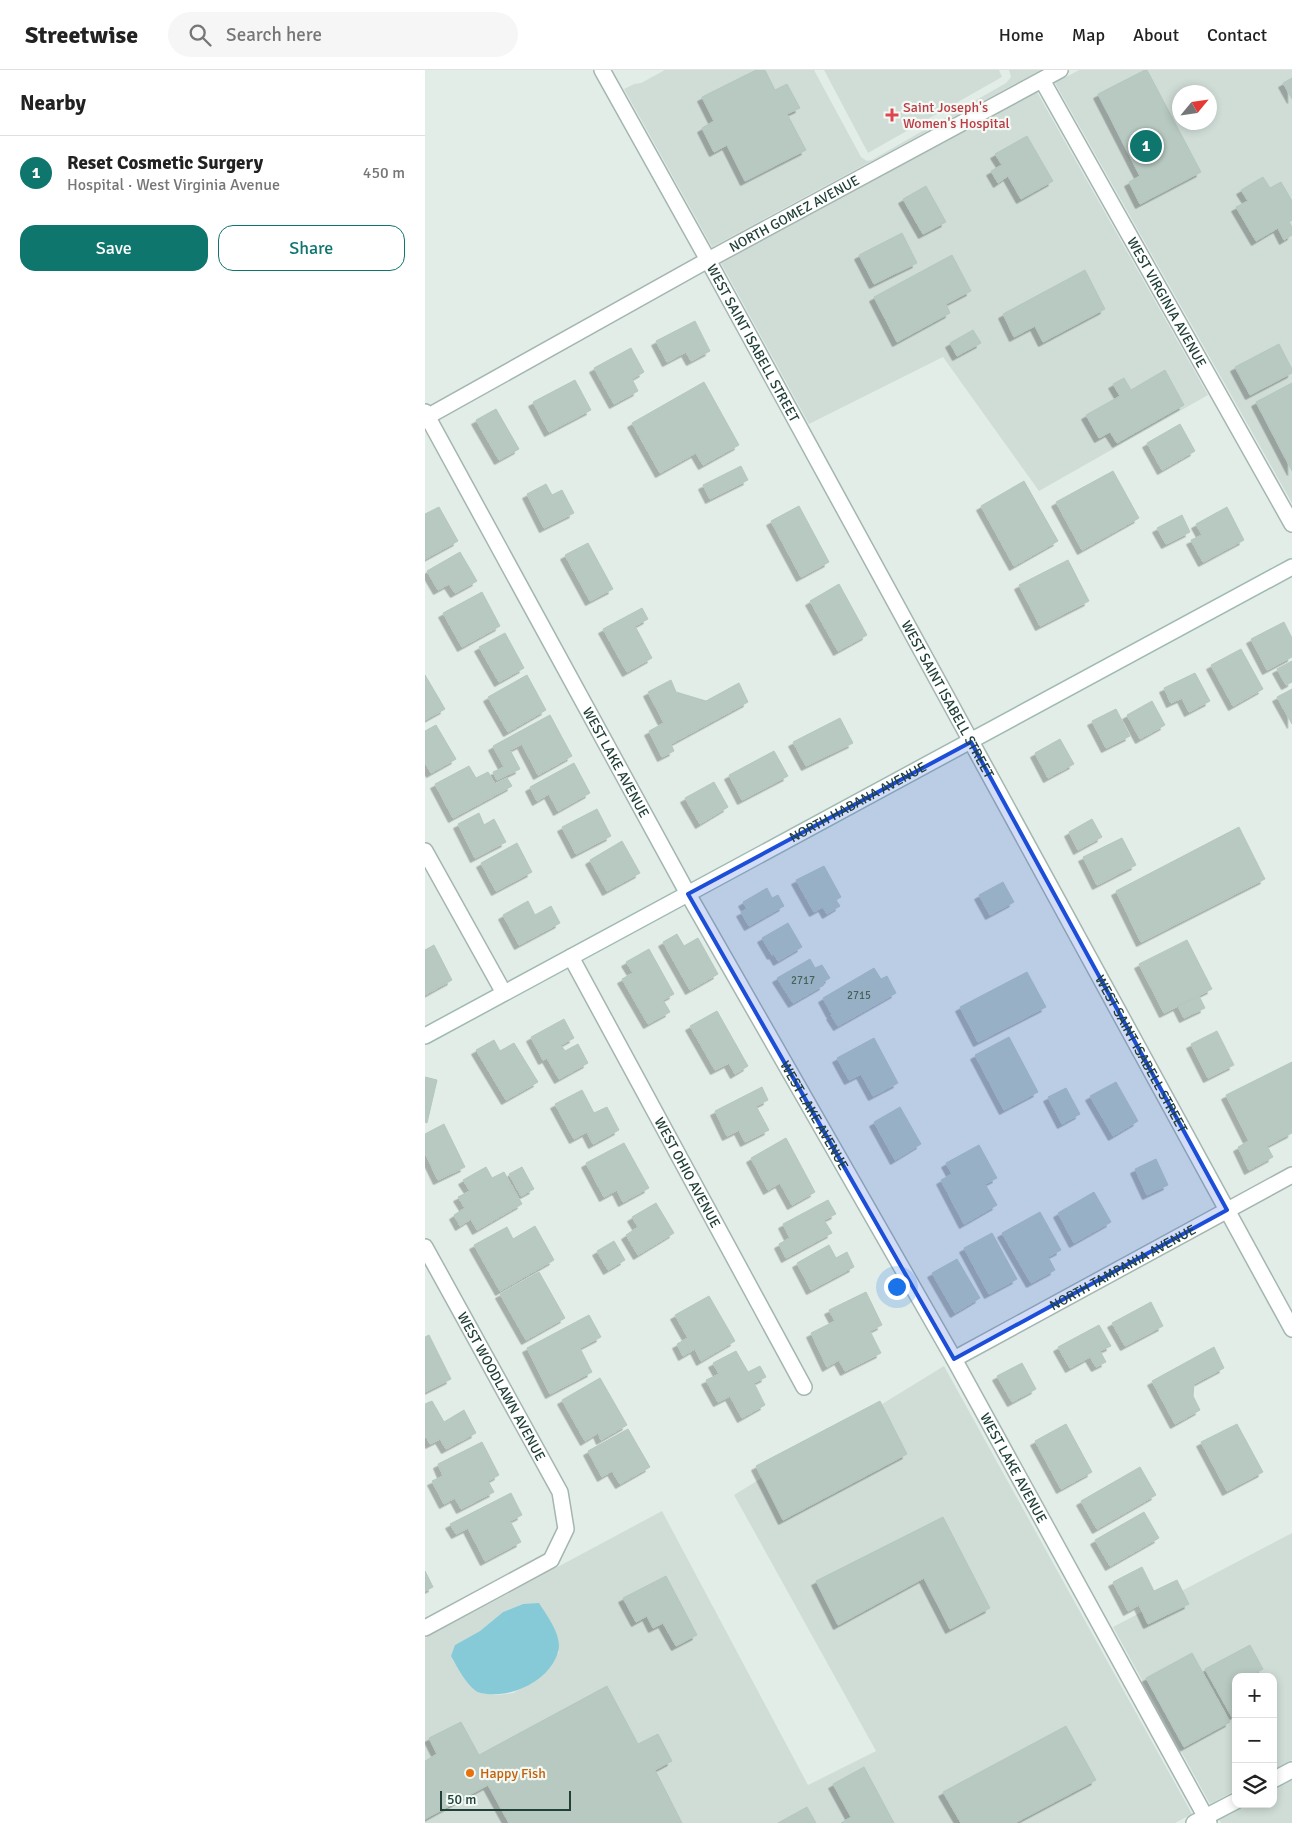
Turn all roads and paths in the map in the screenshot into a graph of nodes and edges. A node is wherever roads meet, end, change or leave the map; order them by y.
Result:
1 (602, 70) edge
2 (1060, 70) edge
3 (1042, 80) junction
4 (708, 260) junction
5 (426, 415) edge
6 (1292, 524) edge
7 (1292, 567) edge
8 (971, 742) junction
9 (425, 851) edge
10 (688, 894) junction
11 (571, 958) junction
12 (504, 994) junction
13 (425, 1036) edge
14 (1292, 1175) edge
15 (1227, 1210) junction
16 (425, 1247) edge
17 (1292, 1329) edge
18 (954, 1359) junction
19 (804, 1387) dead end
20 (425, 1628) edge
21 (1292, 1770) edge
22 (1277, 1778) edge
23 (1232, 1803) edge
24 (1203, 1821) edge

1 - 4 street, WEST SAINT ISABELL STREET
2 - 3 street, NORTH GOMEZ AVENUE
3 - 4 street, NORTH GOMEZ AVENUE
3 - 6 street, WEST VIRGINIA AVENUE
4 - 5 street, NORTH GOMEZ AVENUE
4 - 8 street, WEST SAINT ISABELL STREET
5 - 10 street, WEST LAKE AVENUE
7 - 8 street, NORTH HABANA AVENUE
8 - 10 street, NORTH HABANA AVENUE
8 - 15 street, WEST SAINT ISABELL STREET
9 - 12 street
10 - 11 street, NORTH HABANA AVENUE
10 - 18 street, WEST LAKE AVENUE
11 - 12 street, NORTH HABANA AVENUE
11 - 19 street, WEST OHIO AVENUE
12 - 13 street, NORTH HABANA AVENUE
14 - 15 street, NORTH TAMPANIA AVENUE
15 - 17 street, WEST SAINT ISABELL STREET
15 - 18 street, NORTH TAMPANIA AVENUE
16 - 20 street, WEST WOODLAWN AVENUE
18 - 24 street, WEST LAKE AVENUE
21 - 22 street
23 - 24 street

